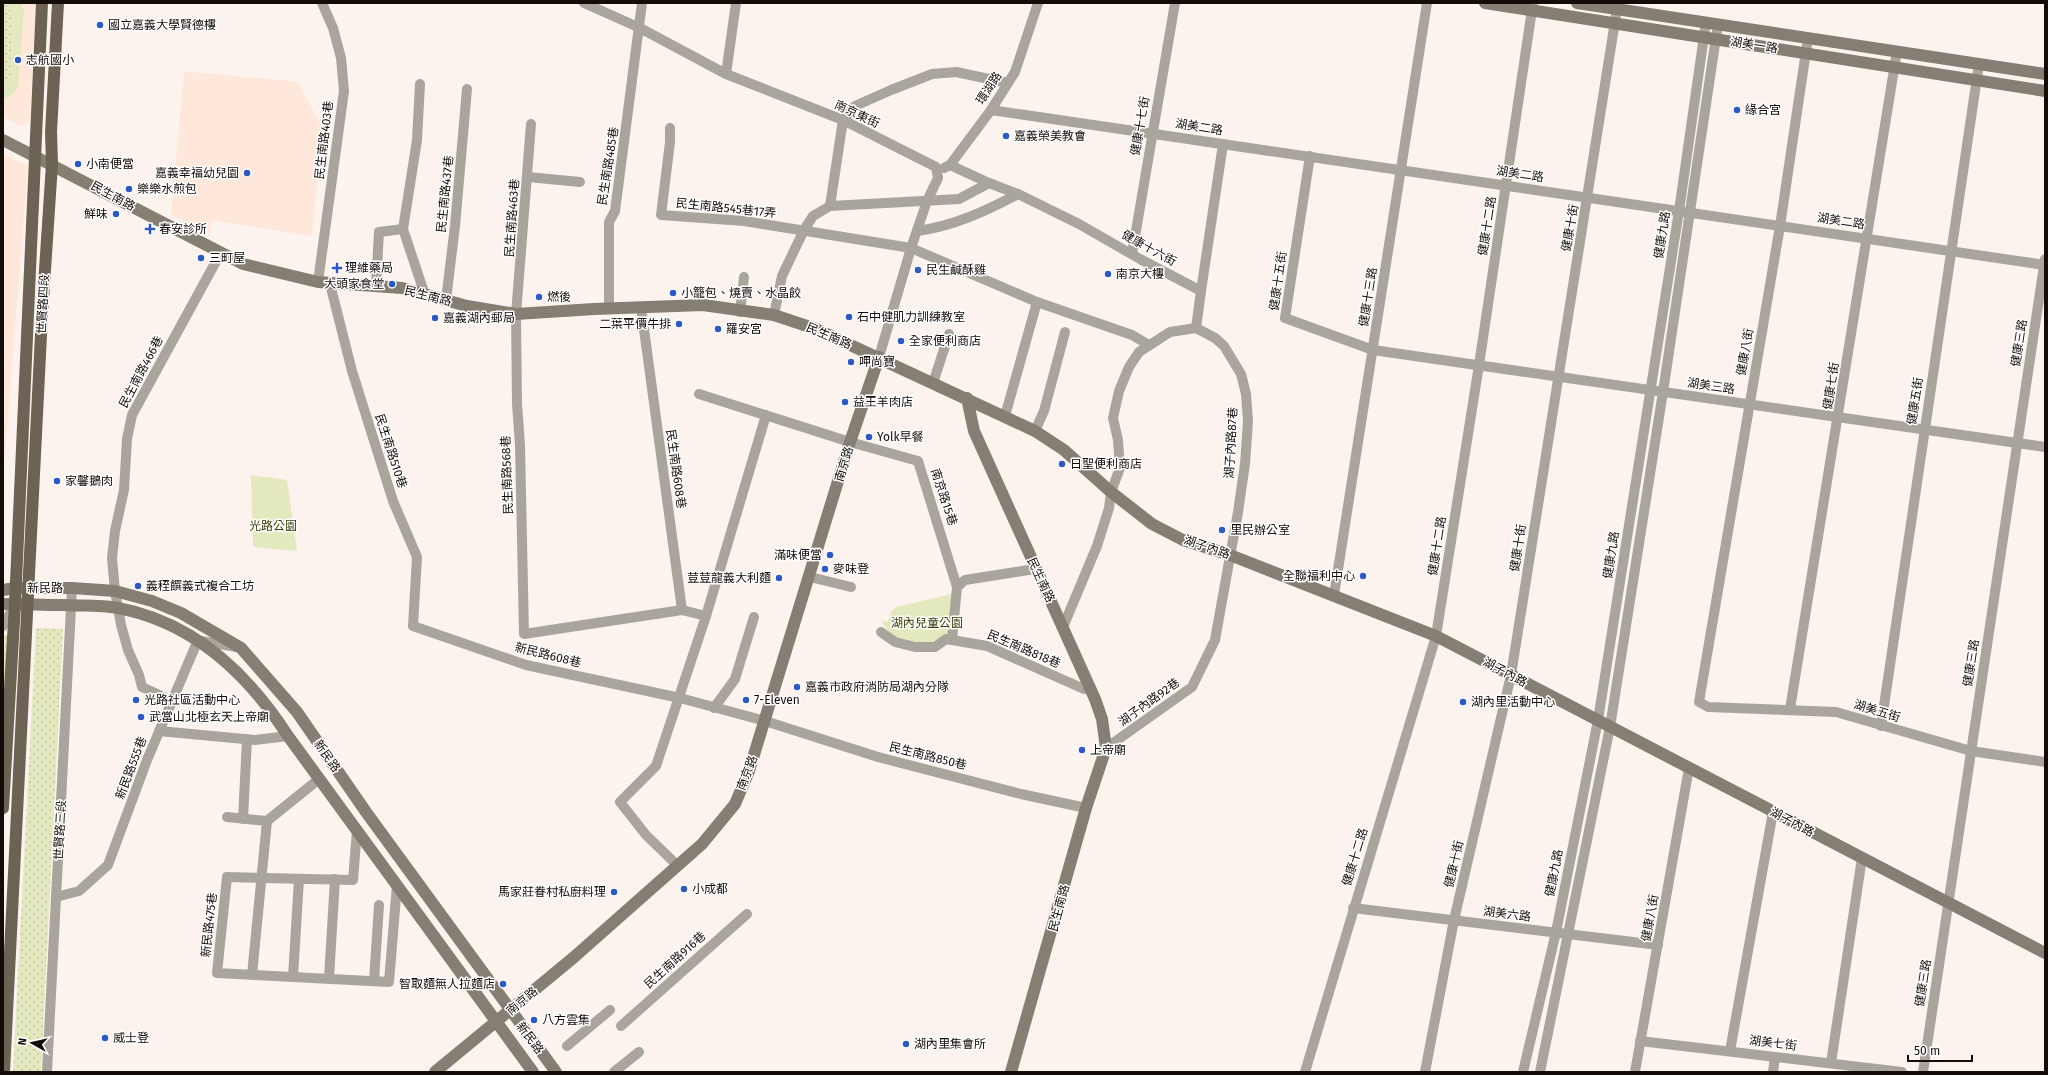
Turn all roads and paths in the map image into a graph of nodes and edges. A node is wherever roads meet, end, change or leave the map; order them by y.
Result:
1 (42, 3) edge
2 (58, 3) edge
3 (322, 3) edge
4 (584, 3) edge
5 (642, 3) edge
6 (736, 3) edge
7 (1038, 3) edge
8 (1175, 3) edge
9 (1427, 3) edge
10 (1486, 3) edge
11 (1577, 3) edge
12 (1533, 7) edge
13 (1617, 9) junction
14 (1614, 23) junction
15 (1712, 23) junction
16 (640, 28) junction
17 (1709, 38) junction
18 (1808, 38) junction
19 (1897, 51) junction
20 (1805, 54) junction
21 (1979, 64) junction
22 (1894, 68) junction
23 (726, 74) junction
24 (2045, 74) edge
25 (1977, 80) junction
26 (420, 84) dead end
27 (1008, 84) junction
28 (467, 89) dead end
29 (2045, 91) edge
30 (991, 110) junction
31 (843, 120) junction
32 (531, 124) dead end
33 (670, 128) dead end
34 (1152, 133) junction
35 (3, 140) edge
36 (1223, 144) junction
37 (1310, 156) junction
38 (35, 157) junction
39 (52, 164) junction
40 (950, 165) junction
41 (1401, 170) junction
42 (937, 171) junction
43 (528, 178) junction
44 (580, 182) dead end
45 (989, 183) junction
46 (1507, 186) junction
47 (1018, 194) junction
48 (1588, 197) junction
49 (927, 201) junction
50 (830, 206) junction
51 (1679, 211) junction
52 (1690, 212) junction
53 (1780, 226) junction
54 (403, 230) junction
55 (804, 230) junction
56 (917, 231) junction
57 (1867, 238) junction
58 (911, 248) junction
59 (1951, 251) junction
60 (220, 254) junction
61 (1132, 254) junction
62 (2045, 262) edge
63 (744, 277) dead end
64 (324, 283) junction
65 (376, 286) junction
66 (1201, 291) junction
67 (425, 296) junction
68 (446, 300) junction
69 (1037, 302) junction
70 (641, 307) junction
71 (609, 308) junction
72 (740, 312) junction
73 (516, 314) junction
74 (774, 315) junction
75 (1196, 328) junction
76 (1065, 332) dead end
77 (949, 334) dead end
78 (1149, 345) junction
79 (1373, 350) junction
80 (879, 357) junction
81 (1480, 365) junction
82 (1557, 376) junction
83 (932, 383) junction
84 (1650, 390) junction
85 (1663, 392) junction
86 (699, 394) dead end
87 (967, 398) junction
88 (1750, 405) junction
89 (766, 415) junction
90 (1005, 416) junction
91 (1839, 417) junction
92 (1924, 430) junction
93 (1035, 431) junction
94 (850, 442) junction
95 (2017, 443) junction
96 (2045, 447) edge
97 (1111, 492) junction
98 (1230, 555) junction
99 (1035, 569) junction
100 (810, 577) junction
101 (851, 587) dead end
102 (957, 587) junction
103 (72, 588) junction
104 (9, 589) edge
105 (29, 589) junction
106 (115, 591) junction
107 (1334, 595) junction
108 (9, 604) edge
109 (28, 605) junction
110 (72, 606) junction
111 (118, 608) junction
112 (682, 610) junction
113 (706, 616) junction
114 (754, 617) dead end
115 (3, 626) edge
116 (413, 626) joint
117 (1063, 627) junction
118 (881, 632) dead end
119 (1436, 636) junction
120 (952, 640) junction
121 (201, 642) junction
122 (241, 648) junction
123 (1511, 675) junction
124 (1090, 687) junction
125 (680, 698) junction
126 (172, 701) junction
127 (1699, 702) joint
128 (714, 708) junction
129 (1790, 709) junction
130 (1598, 720) junction
131 (765, 721) junction
132 (1881, 726) junction
133 (1610, 727) junction
134 (159, 731) junction
135 (288, 736) junction
136 (248, 739) junction
137 (1106, 748) junction
138 (1971, 751) junction
139 (2045, 762) edge
140 (1689, 768) junction
141 (319, 779) junction
142 (3, 808) edge
143 (1086, 808) junction
144 (1773, 812) junction
145 (227, 817) dead end
146 (243, 818) junction
147 (267, 821) junction
148 (357, 830) junction
149 (1862, 858) junction
150 (677, 865) junction
151 (260, 878) junction
152 (299, 879) junction
153 (335, 880) junction
154 (397, 885) junction
155 (56, 897) junction
156 (1949, 904) junction
157 (379, 906) dead end
158 (1353, 908) junction
159 (747, 914) dead end
160 (1454, 920) junction
161 (1556, 932) junction
162 (1568, 934) junction
163 (1658, 945) junction
164 (2045, 953) edge
165 (252, 975) junction
166 (293, 977) junction
167 (329, 978) junction
168 (374, 981) junction
169 (610, 1010) dead end
170 (510, 1011) junction
171 (496, 1023) junction
172 (621, 1026) dead end
173 (1640, 1041) junction
174 (567, 1046) dead end
175 (1730, 1051) junction
176 (639, 1052) dead end
177 (1775, 1057) junction
178 (1831, 1063) junction
179 (4, 1072) edge
180 (47, 1072) edge
181 (435, 1072) edge
182 (533, 1072) edge
183 (556, 1072) edge
184 (614, 1072) edge
185 (1011, 1072) edge
186 (1305, 1072) edge
187 (1425, 1072) edge
188 (1523, 1072) edge
189 (1540, 1072) edge
190 (1635, 1072) edge
191 (1773, 1072) edge
192 (1902, 1072) edge
193 (1923, 1072) edge

1 - 38 main road, 世賢路四段
2 - 39 main road, 世賢路四段
3 - 64 street, 民生南路403巷
4 - 16 street, 南京東街
5 - 16 street, 民生南路485巷
6 - 23 street
7 - 27 street, 環湖路
8 - 34 street, 健康十七街
9 - 41 street, 健康十三路
10 - 12 street, 湖美一路
11 - 13 street
12 - 14 street, 湖美一路
12 - 46 street, 健康十二路
13 - 14 street
13 - 15 street
14 - 17 street, 湖美一路
14 - 48 street, 健康十街
15 - 17 street, 健康九路
15 - 18 street
16 - 23 street, 南京東街
16 - 71 street, 民生南路485巷
17 - 20 street, 湖美一路
17 - 51 street, 健康九路
17 - 52 street, 健康九路
18 - 19 street
18 - 20 street
19 - 21 street
19 - 22 street
20 - 22 street, 湖美一路
20 - 53 street, 健康八街
21 - 24 street
21 - 25 street
22 - 25 street, 湖美一路
22 - 57 street, 健康七街
23 - 31 street, 南京東街
25 - 29 street, 湖美一路
25 - 59 street, 健康五街
26 - 54 street
27 - 30 street, 環湖路
27 - 31 street
28 - 68 street, 民生南路437巷
30 - 34 street, 湖美二路
30 - 40 street, 環湖路
31 - 42 street, 南京東街
31 - 50 street
32 - 43 street, 民生南路463巷
33 - 55 street, 民生南路545巷17弄
34 - 36 street, 湖美二路
34 - 61 street, 健康十七街
35 - 38 street, 民生南路
36 - 37 street, 湖美二路
36 - 66 street
37 - 41 street, 湖美二路
37 - 79 street, 健康十五街
38 - 39 street, 民生南路
38 - 104 main road, 世賢路四段
39 - 60 street, 民生南路
39 - 105 main road, 世賢路四段
40 - 42 street, 環湖路
40 - 45 street, 健康十六街
41 - 46 street, 湖美二路
41 - 79 street, 健康十三路
42 - 49 street
43 - 44 street
43 - 73 street, 民生南路463巷
45 - 47 street, 健康十六街
45 - 49 street
46 - 48 street, 湖美二路
46 - 81 street, 健康十二路
47 - 56 street
47 - 61 street, 健康十六街
48 - 51 street, 湖美二路
48 - 82 street, 健康十街
49 - 50 street
49 - 56 street
50 - 55 street
51 - 52 street, 湖美二路
51 - 84 street, 健康九路
52 - 53 street, 湖美二路
52 - 85 street, 健康九路
53 - 57 street, 湖美二路
53 - 88 street, 健康八街
54 - 65 street
54 - 67 street
55 - 58 street
55 - 74 street
56 - 58 street
57 - 59 street, 湖美二路
57 - 91 street, 健康七街
58 - 69 street
58 - 80 street
59 - 62 street, 湖美二路
59 - 92 street, 健康五街
60 - 64 street, 民生南路
60 - 106 street, 民生南路466巷
61 - 66 street, 健康十六街
62 - 95 street, 健康三路
63 - 72 street
64 - 65 street, 民生南路
64 - 116 street, 民生南路510巷
65 - 67 street, 民生南路
66 - 75 street
67 - 68 street, 民生南路
68 - 73 street, 民生南路
69 - 78 street
69 - 90 street
70 - 71 street, 民生南路
70 - 72 street, 民生南路
70 - 112 street, 民生南路608巷
71 - 73 street, 民生南路
72 - 74 street, 民生南路
73 - 112 street, 民生南路568巷
74 - 80 street, 民生南路
75 - 78 street
75 - 98 street, 湖子內路87巷
76 - 93 street
77 - 83 street
78 - 97 street
79 - 81 street, 湖美三路
79 - 107 street, 健康十三路
80 - 83 street, 民生南路
80 - 94 street, 南京路
81 - 82 street, 湖美三路
81 - 119 street, 健康十二路
82 - 84 street, 湖美三路
82 - 123 street, 健康十街
83 - 87 street, 民生南路
84 - 85 street, 湖美三路
84 - 130 street, 健康九路
85 - 88 street, 湖美三路
85 - 133 street, 健康九路
86 - 89 street
87 - 90 street, 湖子內路
87 - 99 street, 民生南路
88 - 91 street, 湖美三路
88 - 127 street, 健康八街
89 - 94 street
89 - 113 street
90 - 93 street, 湖子內路
91 - 92 street, 湖美三路
91 - 129 street, 健康七街
92 - 95 street, 湖美三路
92 - 132 street, 健康五街
93 - 97 street, 湖子內路
94 - 100 street, 南京路
94 - 102 street, 南京路15巷
95 - 96 street, 湖美三路
95 - 138 street, 健康三路
97 - 98 street, 湖子內路
97 - 117 street
98 - 107 street, 湖子內路
98 - 137 street, 湖子內路92巷
99 - 102 street
99 - 117 street, 民生南路
100 - 101 street
100 - 131 street, 南京路
102 - 120 street, 南京路15巷
103 - 105 street, 新民路
103 - 106 street, 新民路
103 - 110 street, 世賢路三段
104 - 105 street, 新民路
104 - 108 main road, 世賢路四段
105 - 109 main road, 世賢路四段
106 - 111 street, 民生南路466巷
106 - 122 street, 新民路
107 - 119 street, 湖子內路
108 - 109 street, 新民路
108 - 115 street
108 - 142 main road
109 - 110 street, 新民路
109 - 179 main road
110 - 111 street, 新民路
110 - 155 street, 世賢路三段
111 - 121 street, 新民路
111 - 126 street, 民生南路466巷
112 - 113 street
113 - 125 street
114 - 128 street
116 - 125 street, 新民路608巷
117 - 124 street, 民生南路
118 - 120 street
119 - 123 street, 湖子內路
119 - 158 street, 健康十二路
120 - 124 street, 民生南路818巷
121 - 122 street
121 - 126 street, 新民路555巷
121 - 135 street, 新民路
122 - 170 street, 新民路
123 - 130 street, 湖子內路
123 - 160 street, 健康十街
124 - 137 street, 民生南路
125 - 128 street, 新民路608巷
125 - 150 street
126 - 134 street, 新民路555巷
127 - 129 street, 湖美五街
128 - 131 street, 民生南路850巷
129 - 132 street, 湖美五街
130 - 133 street, 湖子內路
130 - 161 street, 健康九路
131 - 143 street, 民生南路850巷
131 - 150 street, 南京路
132 - 138 street, 湖美五街
133 - 140 street, 湖子內路
133 - 162 street, 健康九路
134 - 136 street
134 - 155 street, 新民路555巷
135 - 136 street
135 - 141 street, 新民路
136 - 146 street
137 - 143 street, 民生南路
138 - 139 street, 湖美五街
138 - 156 street, 健康三路
140 - 144 street, 湖子內路
140 - 163 street, 健康八街
141 - 147 street
141 - 148 street, 新民路
143 - 185 street, 民生南路
144 - 149 street, 湖子內路
144 - 175 street
145 - 146 street
146 - 147 street
147 - 151 street
148 - 153 street, 新民路475巷
148 - 154 street, 新民路
149 - 156 street, 湖子內路
149 - 178 street
150 - 170 street, 南京路
151 - 152 street, 新民路475巷
151 - 165 street
151 - 165 street, 新民路475巷
152 - 153 street, 新民路475巷
152 - 166 street
153 - 167 street
154 - 168 street, 新民路475巷
154 - 171 street, 新民路
155 - 180 street, 世賢路三段
156 - 164 street, 湖子內路
156 - 193 street, 健康三路
157 - 168 street
158 - 160 street, 湖美六路
158 - 186 street, 健康十二路
159 - 172 street, 民生南路916巷
160 - 161 street, 湖美六路
160 - 187 street, 健康十街
161 - 162 street, 湖美六路
161 - 188 street, 健康九路
162 - 163 street, 湖美六路
162 - 189 street, 健康九路
163 - 173 street, 健康八街
165 - 166 street, 新民路475巷
166 - 167 street, 新民路475巷
167 - 168 street, 新民路475巷
169 - 174 street
170 - 171 street, 南京路
170 - 183 street, 新民路
171 - 181 street, 南京路
171 - 182 street, 新民路
173 - 175 street, 湖美七街
173 - 190 street, 健康八街
175 - 177 street, 湖美七街
176 - 184 street
177 - 178 street, 湖美七街
177 - 191 street
178 - 192 street, 湖美七街

